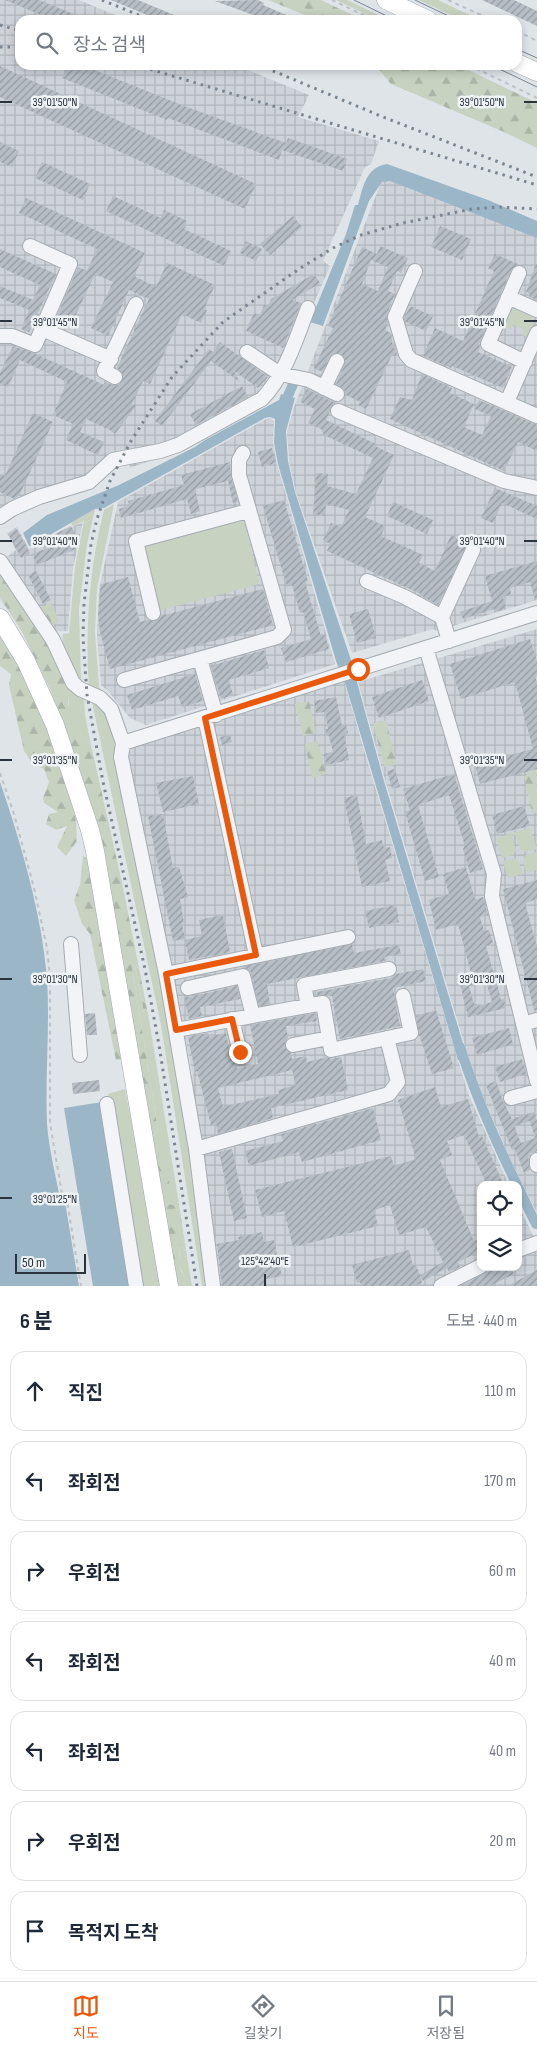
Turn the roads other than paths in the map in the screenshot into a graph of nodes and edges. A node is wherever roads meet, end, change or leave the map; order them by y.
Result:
1 (386, 0) edge
2 (418, 15) edge
3 (522, 65) edge
4 (537, 72) edge
5 (30, 246) dead end
6 (416, 271) dead end
7 (519, 273) dead end
8 (508, 297) junction
9 (136, 304) dead end
10 (308, 308) dead end
11 (537, 310) edge
12 (42, 330) junction
13 (537, 333) edge
14 (0, 336) edge
15 (247, 352) dead end
16 (111, 359) junction
17 (337, 361) dead end
18 (525, 362) junction
19 (280, 374) junction
20 (115, 377) dead end
21 (507, 402) junction
22 (338, 411) dead end
23 (537, 416) edge
24 (243, 453) dead end
25 (537, 488) edge
26 (248, 511) junction
27 (0, 517) edge
28 (474, 550) dead end
29 (0, 561) edge
30 (367, 581) dead end
31 (153, 613) dead end
32 (537, 613) edge
33 (442, 617) junction
34 (0, 618) edge
35 (449, 641) junction
36 (426, 648) junction
37 (200, 659) junction
38 (124, 680) dead end
39 (211, 716) junction
40 (123, 743) junction
41 (348, 937) dead end
42 (71, 944) dead end
43 (256, 955) junction
44 (389, 969) dead end
45 (166, 974) junction
46 (188, 988) dead end
47 (403, 996) dead end
48 (308, 1006) junction
49 (253, 1016) junction
50 (232, 1019) junction
51 (537, 1020) edge
52 (523, 1024) junction
53 (176, 1030) junction
54 (329, 1038) junction
55 (387, 1038) junction
56 (293, 1045) dead end
57 (240, 1052) dead end
58 (80, 1055) dead end
59 (537, 1081) edge
60 (537, 1091) edge
61 (511, 1098) dead end
62 (107, 1104) dead end
63 (196, 1149) junction
64 (537, 1160) edge
65 (537, 1165) edge
66 (536, 1242) edge
67 (522, 1248) edge
68 (477, 1268) edge
69 (136, 1286) edge
70 (169, 1286) edge
71 (213, 1286) edge
72 (441, 1286) edge

1 - 2 main road
3 - 4 main road
5 - 12 street
6 - 21 street
7 - 8 street
8 - 11 street
8 - 18 street
9 - 16 street
10 - 19 street
12 - 14 street
12 - 16 street
13 - 18 street
15 - 19 street
16 - 20 street
17 - 19 street
18 - 21 street
19 - 27 street
21 - 23 street
22 - 25 street
24 - 26 street
26 - 31 street
26 - 37 street
28 - 33 street
29 - 40 street
30 - 33 street
32 - 35 street
33 - 35 street
34 - 70 main road
35 - 36 street
36 - 39 street
36 - 52 street
37 - 38 street
37 - 39 street
39 - 40 street
39 - 43 street
40 - 45 street
41 - 43 street
42 - 58 street
43 - 45 street
44 - 48 street
45 - 53 street
46 - 49 street
47 - 55 street
48 - 49 street
48 - 54 street
49 - 50 street
50 - 53 street
50 - 57 street
51 - 52 street
52 - 59 street
53 - 63 street
54 - 55 street
54 - 56 street
55 - 63 street
60 - 61 street
62 - 69 street
63 - 71 street
64 - 65 street
66 - 67 street
68 - 72 street

